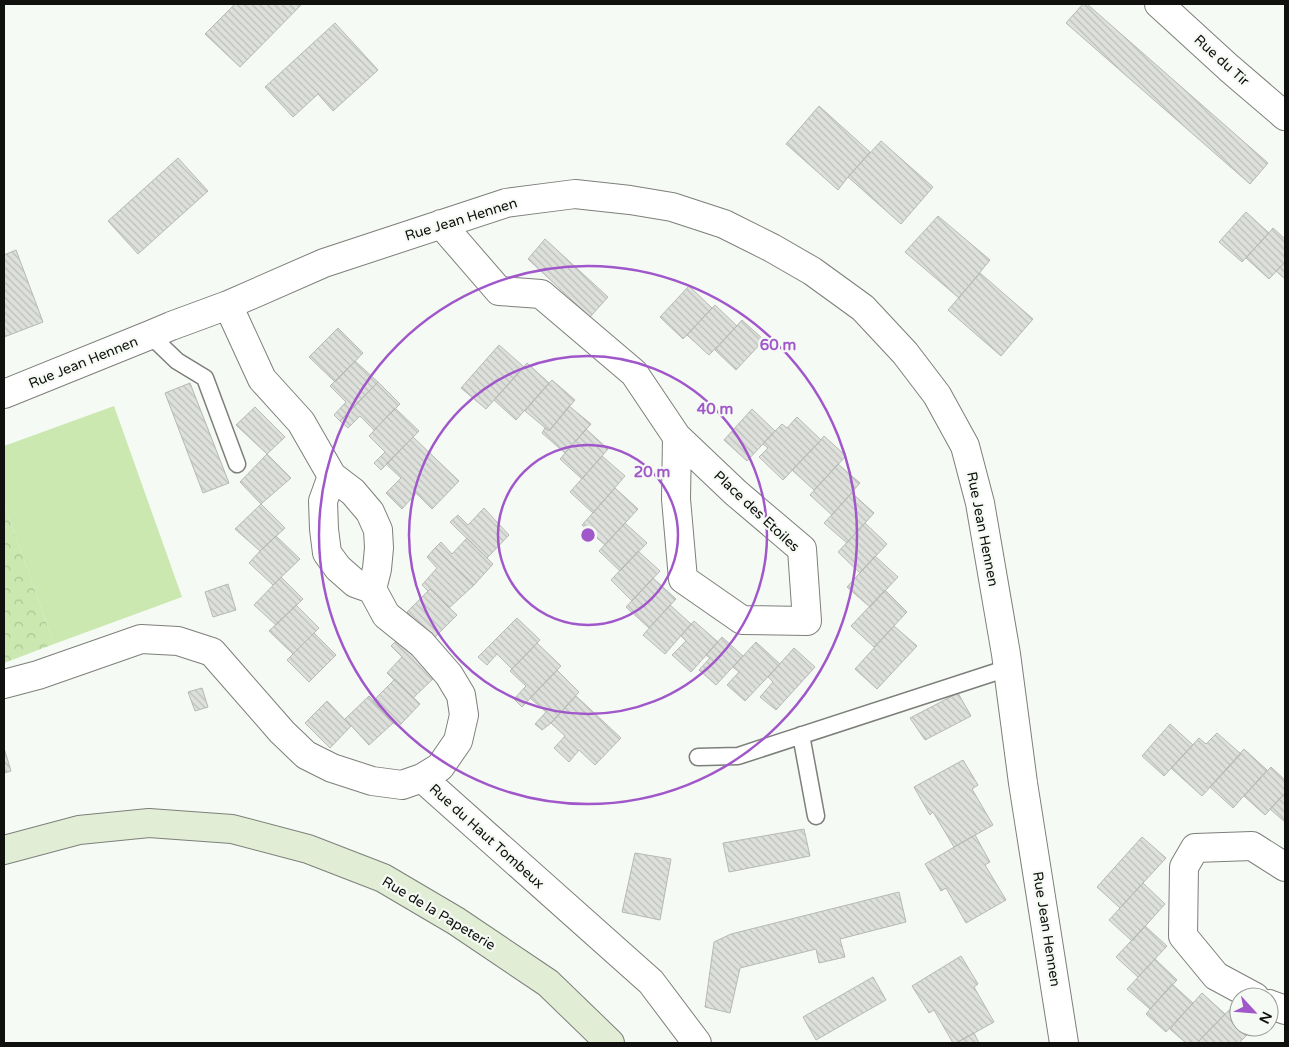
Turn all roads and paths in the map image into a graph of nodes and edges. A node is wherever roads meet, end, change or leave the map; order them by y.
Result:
1 (1159, 4) edge
2 (1285, 116) edge
3 (441, 224) junction
4 (228, 305) junction
5 (150, 335) junction
6 (4, 394) edge
7 (677, 436) junction
8 (237, 464) dead end
9 (332, 476) junction
10 (372, 589) junction
11 (1008, 668) junction
12 (4, 684) edge
13 (801, 735) junction
14 (698, 756) dead end
15 (422, 778) junction
16 (816, 816) dead end
17 (4, 850) edge
18 (1285, 867) edge
19 (1236, 987) edge
20 (610, 1043) edge
21 (697, 1043) edge
22 (1064, 1043) edge

1 - 2 street, Rue du Tir
3 - 4 street, Rue Jean Hennen
3 - 7 street, Place des Etoiles
3 - 11 street, Rue Jean Hennen
4 - 5 street, Rue Jean Hennen
4 - 9 street
5 - 6 street, Rue Jean Hennen
5 - 8 lane
7 - 7 street, Place des Etoiles
9 - 10 street
9 - 10 street
10 - 15 street
11 - 13 lane
11 - 22 street, Rue Jean Hennen
12 - 15 street, Rue du Haut Tombeux
13 - 14 lane
13 - 16 lane
15 - 21 street, Rue du Haut Tombeux
17 - 20 main road, Rue de la Papeterie
18 - 19 street

